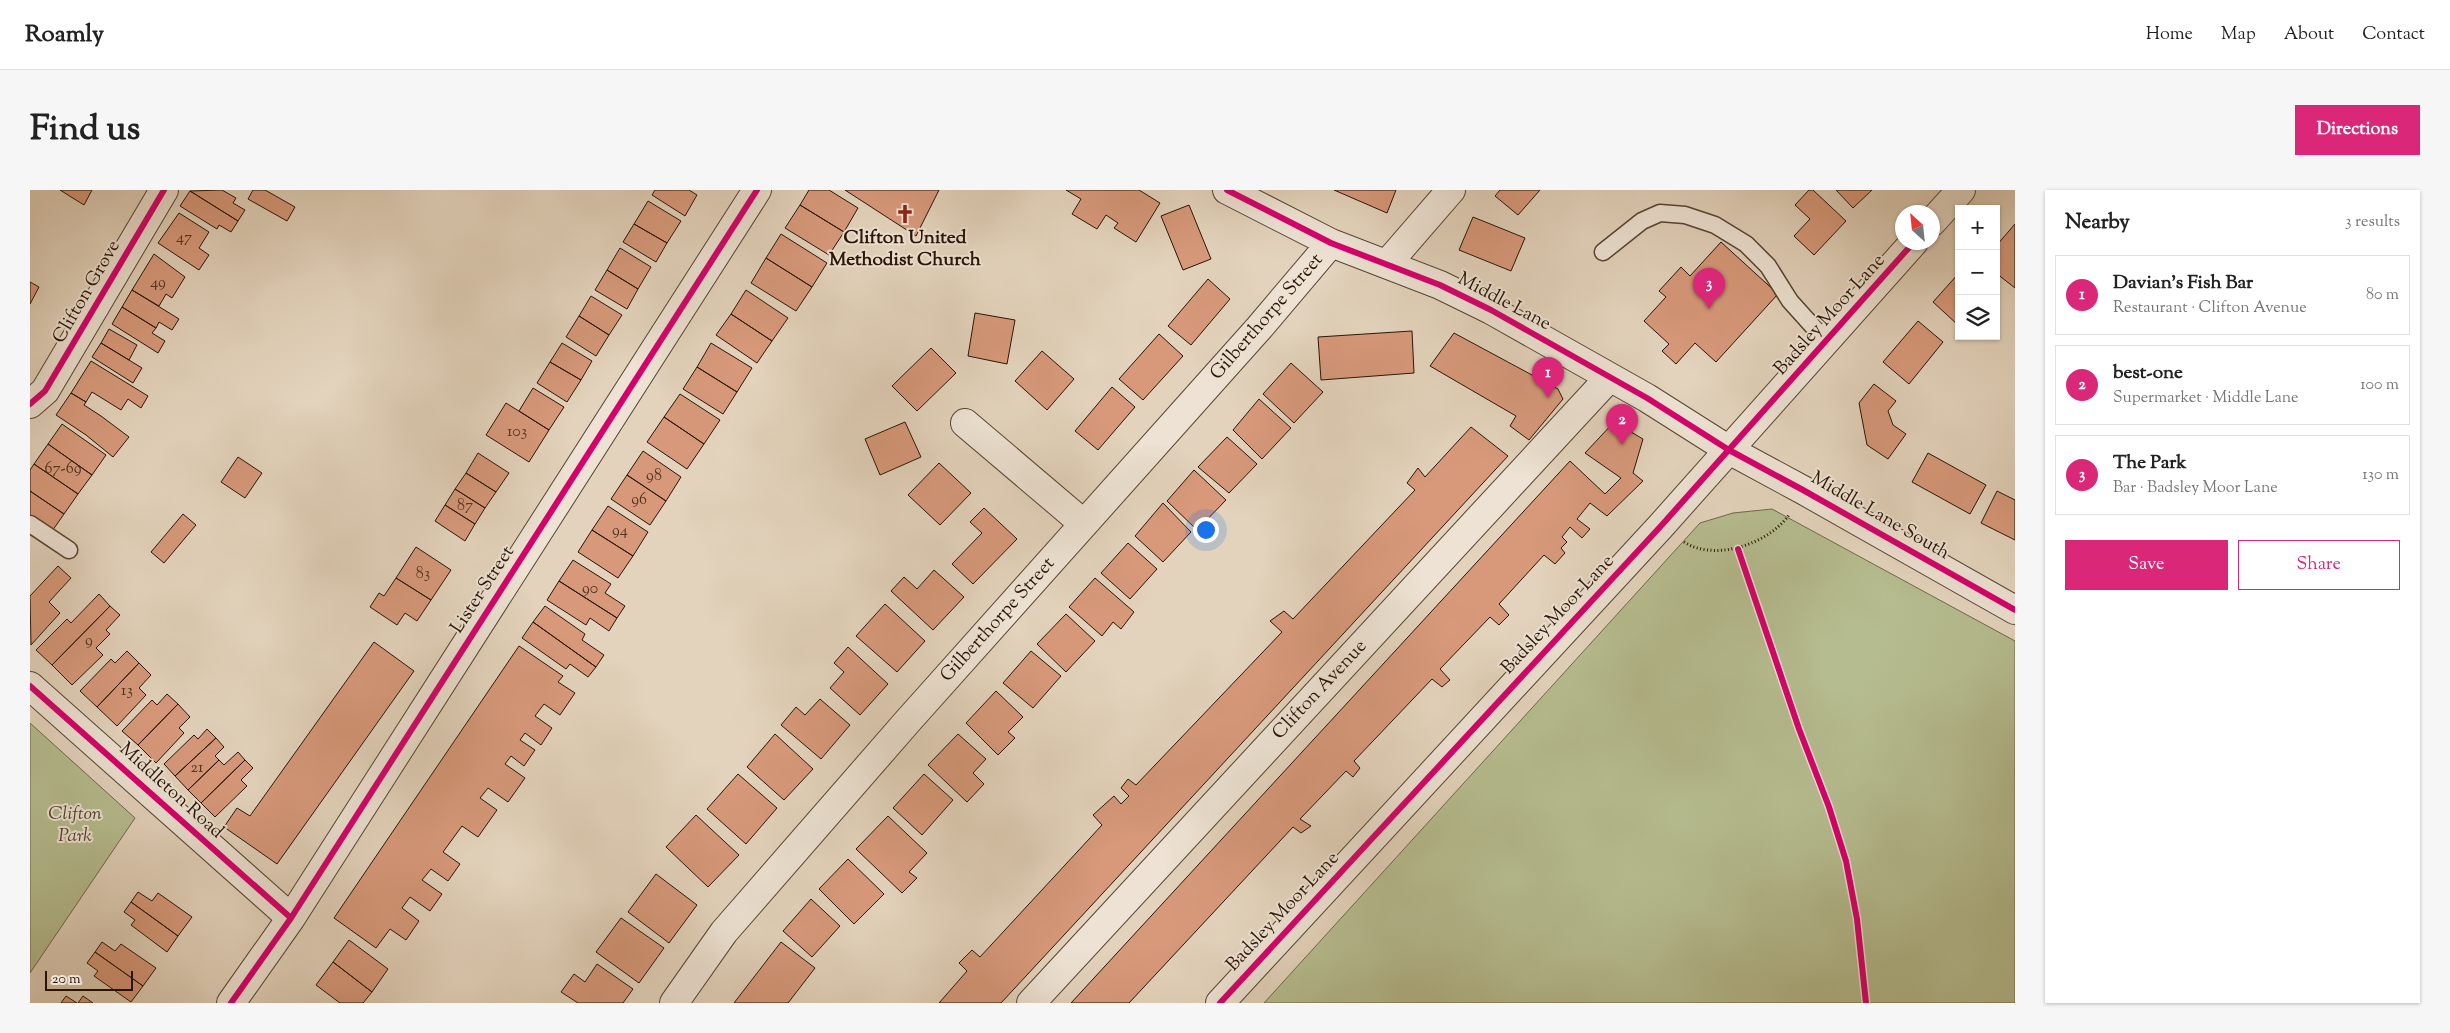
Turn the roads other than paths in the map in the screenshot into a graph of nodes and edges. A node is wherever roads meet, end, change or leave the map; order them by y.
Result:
1 (164, 190) edge
2 (757, 190) edge
3 (1227, 190) edge
4 (1450, 190) edge
5 (1961, 190) edge
6 (1940, 213) edge
7 (1331, 243) junction
8 (1907, 250) edge
9 (1603, 252) dead end
10 (1387, 264) junction
11 (1826, 341) junction
12 (1610, 378) junction
13 (30, 404) edge
14 (966, 423) dead end
15 (1729, 450) junction
16 (30, 524) edge
17 (1084, 524) junction
18 (68, 550) dead end
19 (2015, 610) edge
20 (30, 686) edge
21 (291, 918) junction
22 (231, 1003) edge
23 (674, 1003) edge
24 (1031, 1003) edge
25 (1220, 1003) edge

1 - 13 street, Clifton Grove
2 - 21 street, Lister Street
3 - 7 street, Middle Lane
4 - 10 street
5 - 6 street
7 - 10 street, Middle Lane
7 - 17 street, Gilberthorpe Street
8 - 11 street, Badsley Moor Lane
9 - 11 lane
10 - 12 street, Middle Lane
11 - 15 street, Badsley Moor Lane
12 - 15 street, Middle Lane
12 - 24 street, Clifton Avenue
14 - 17 street
15 - 19 street, Middle Lane South
15 - 25 street, Badsley Moor Lane
16 - 18 lane
17 - 23 street, Gilberthorpe Street
20 - 21 street, Middleton Road
21 - 22 street, Lister Street

